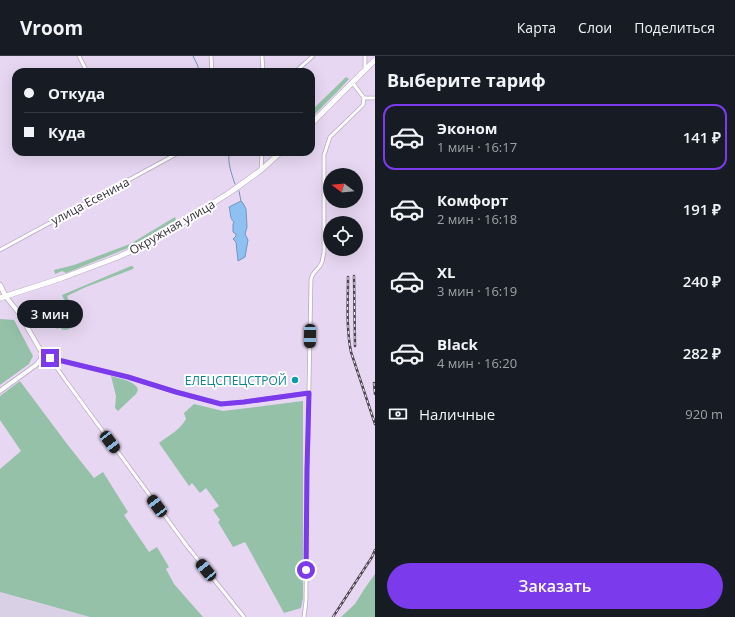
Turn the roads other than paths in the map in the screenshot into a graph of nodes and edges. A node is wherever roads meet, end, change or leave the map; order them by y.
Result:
1 (79, 56) edge
2 (211, 56) edge
3 (262, 56) edge
4 (313, 56) edge
5 (365, 56) edge
6 (375, 60) edge
7 (85, 68) edge
8 (212, 68) edge
9 (263, 68) edge
10 (300, 68) edge
11 (365, 70) junction
12 (352, 82) junction
13 (364, 98) junction
14 (375, 98) edge
15 (315, 120) edge
16 (173, 156) edge
17 (262, 156) edge
18 (277, 156) edge
19 (261, 170) junction
20 (0, 250) edge
21 (0, 285) edge
22 (6, 297) junction
23 (0, 298) edge
24 (42, 353) junction
25 (50, 358) junction
26 (0, 391) edge
27 (309, 393) junction
28 (244, 617) edge
29 (304, 617) edge

1 - 7 street
2 - 8 street
3 - 9 street
4 - 10 street
5 - 11 street
6 - 11 highway
11 - 12 highway
12 - 13 street
12 - 15 highway
13 - 14 street
13 - 27 street
16 - 20 street, улица Есенина
17 - 19 street
18 - 19 highway, Окружная улица
19 - 22 highway, Окружная улица
21 - 22 main road
22 - 23 highway, Окружная улица
22 - 24 street
24 - 25 street
24 - 26 street
25 - 27 street
25 - 28 street
27 - 29 street

